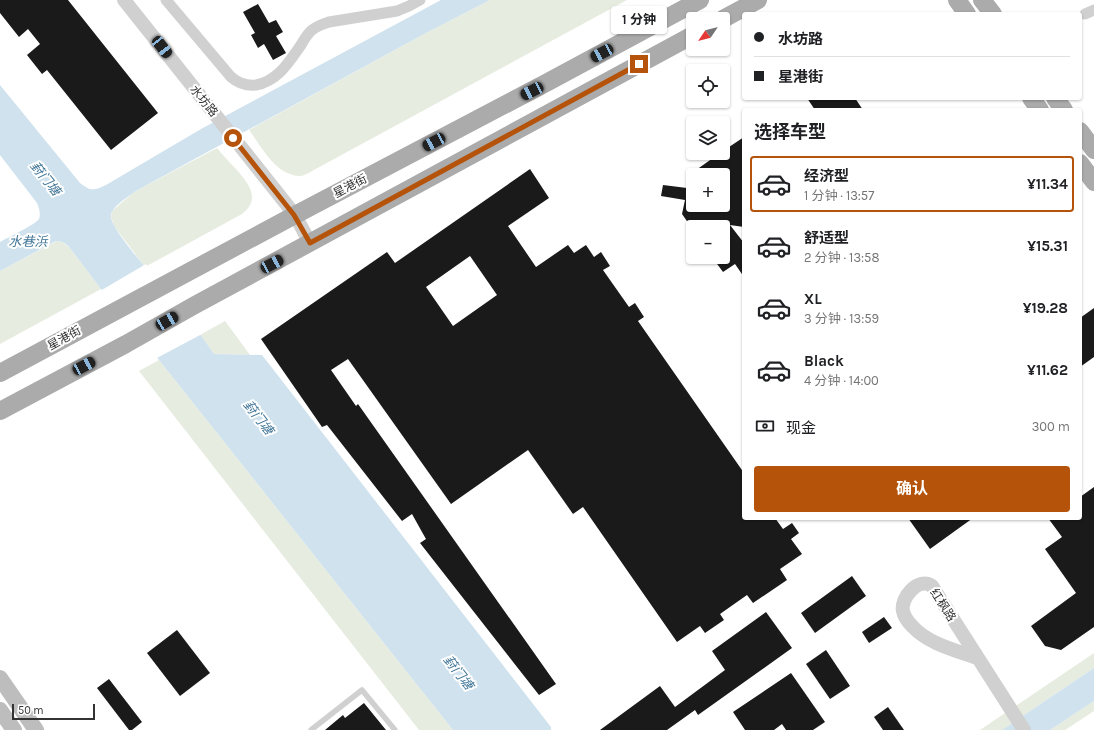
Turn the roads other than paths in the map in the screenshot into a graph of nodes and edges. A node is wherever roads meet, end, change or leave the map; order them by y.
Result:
1 (124, 0) edge
2 (166, 0) edge
3 (420, 0) edge
4 (700, 0) edge
5 (758, 0) edge
6 (957, 0) edge
7 (982, 0) edge
8 (966, 12) edge
9 (991, 12) edge
10 (730, 15) edge
11 (686, 39) edge
12 (1082, 134) edge
13 (1094, 150) edge
14 (1082, 167) edge
15 (1094, 182) edge
16 (294, 215) junction
17 (310, 243) junction
18 (0, 373) edge
19 (0, 411) edge
20 (977, 658) junction
21 (0, 678) edge
22 (0, 710) edge
23 (14, 730) edge
24 (36, 730) edge
25 (311, 730) edge
26 (395, 730) edge
27 (1024, 730) edge

1 - 16 street, 水坊路
2 - 3 street
4 - 16 main road, 星港街
5 - 10 main road
6 - 8 main road
7 - 9 main road
11 - 17 main road
12 - 13 main road
14 - 15 main road
16 - 17 street, 水坊路
16 - 18 main road, 星港街
17 - 19 main road
20 - 20 street, 红枫路
20 - 27 street, 红枫路
21 - 24 main road
22 - 23 main road
25 - 26 lane

